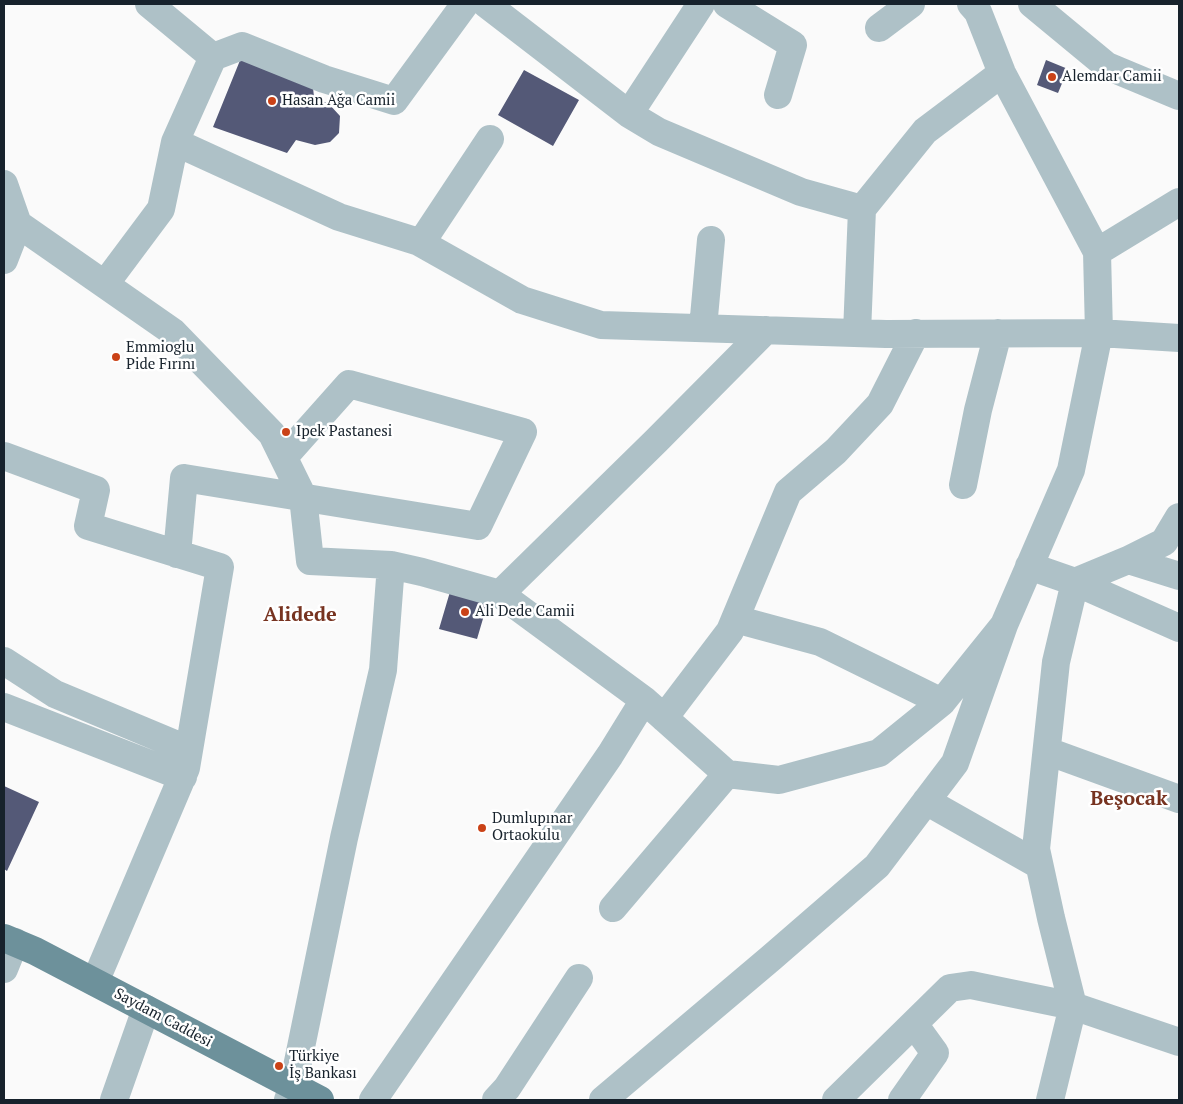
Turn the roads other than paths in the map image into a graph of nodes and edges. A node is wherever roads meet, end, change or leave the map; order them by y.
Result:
1 (149, 4) edge
2 (465, 4) edge
3 (486, 4) edge
4 (701, 4) edge
5 (727, 4) edge
6 (911, 4) edge
7 (1032, 4) edge
8 (979, 6) edge
9 (879, 28) dead end
10 (213, 57) junction
11 (1002, 73) junction
12 (778, 94) dead end
13 (1179, 96) edge
14 (629, 114) junction
15 (490, 139) dead end
16 (175, 142) junction
17 (4, 184) edge
18 (1179, 202) edge
19 (862, 209) junction
20 (18, 224) junction
21 (711, 240) dead end
22 (421, 244) junction
23 (1097, 252) junction
24 (4, 260) edge
25 (105, 284) junction
26 (702, 328) junction
27 (766, 330) junction
28 (857, 333) junction
29 (1100, 333) junction
30 (916, 334) junction
31 (998, 334) junction
32 (1179, 338) edge
33 (4, 456) edge
34 (284, 457) junction
35 (963, 485) dead end
36 (303, 497) junction
37 (1179, 517) edge
38 (177, 554) junction
39 (1128, 560) junction
40 (391, 565) junction
41 (1029, 566) junction
42 (1179, 576) edge
43 (1075, 582) junction
44 (500, 594) junction
45 (735, 619) junction
46 (1004, 625) junction
47 (1179, 628) edge
48 (4, 661) edge
49 (644, 700) junction
50 (942, 702) junction
51 (4, 707) edge
52 (664, 718) junction
53 (189, 750) junction
54 (1047, 751) junction
55 (727, 774) junction
56 (182, 777) junction
57 (1179, 799) edge
58 (926, 801) junction
59 (1039, 865) junction
60 (613, 908) dead end
61 (9, 940) edge
62 (4, 970) edge
63 (579, 978) dead end
64 (94, 982) junction
65 (1073, 1006) junction
66 (146, 1009) junction
67 (914, 1024) junction
68 (1179, 1042) edge
69 (290, 1093) edge
70 (114, 1100) edge
71 (320, 1100) edge
72 (373, 1100) edge
73 (496, 1100) edge
74 (603, 1100) edge
75 (836, 1100) edge
76 (902, 1100) edge
77 (1050, 1100) edge

1 - 10 street
2 - 10 street
3 - 14 street
4 - 14 street
5 - 12 street
6 - 9 street
7 - 13 street
8 - 11 street
10 - 16 street
11 - 19 street
11 - 23 street
14 - 19 street
15 - 22 street
16 - 22 street
16 - 25 street
17 - 20 street
18 - 23 street
19 - 28 street
20 - 24 street
20 - 25 street
21 - 26 street
22 - 26 street
23 - 29 street
25 - 34 street
26 - 27 street
27 - 28 street
27 - 44 street
28 - 30 street
29 - 31 street
29 - 32 street
29 - 41 street
30 - 31 street
30 - 45 street
31 - 35 street
33 - 38 street
34 - 36 street
34 - 36 street
36 - 38 street
36 - 40 street
37 - 39 street
38 - 53 street
39 - 42 street
39 - 43 street
40 - 44 street
40 - 69 street
41 - 43 street
41 - 46 street
43 - 47 street
43 - 54 street
44 - 49 street
45 - 50 street
45 - 52 street
46 - 50 street
46 - 58 street
48 - 53 street
49 - 52 street
49 - 72 street
50 - 55 street
51 - 56 street
52 - 55 street
53 - 56 street
54 - 57 street
54 - 59 street
55 - 60 street
56 - 64 street
58 - 59 street
58 - 74 street
59 - 65 street
61 - 62 street
61 - 64 main road, Saydam Caddesi
63 - 73 street
64 - 66 main road, Saydam Caddesi
65 - 67 street
65 - 68 street
65 - 77 street
66 - 69 main road, Saydam Caddesi
66 - 70 street
67 - 75 street
67 - 76 street
69 - 71 main road, Saydam Caddesi

